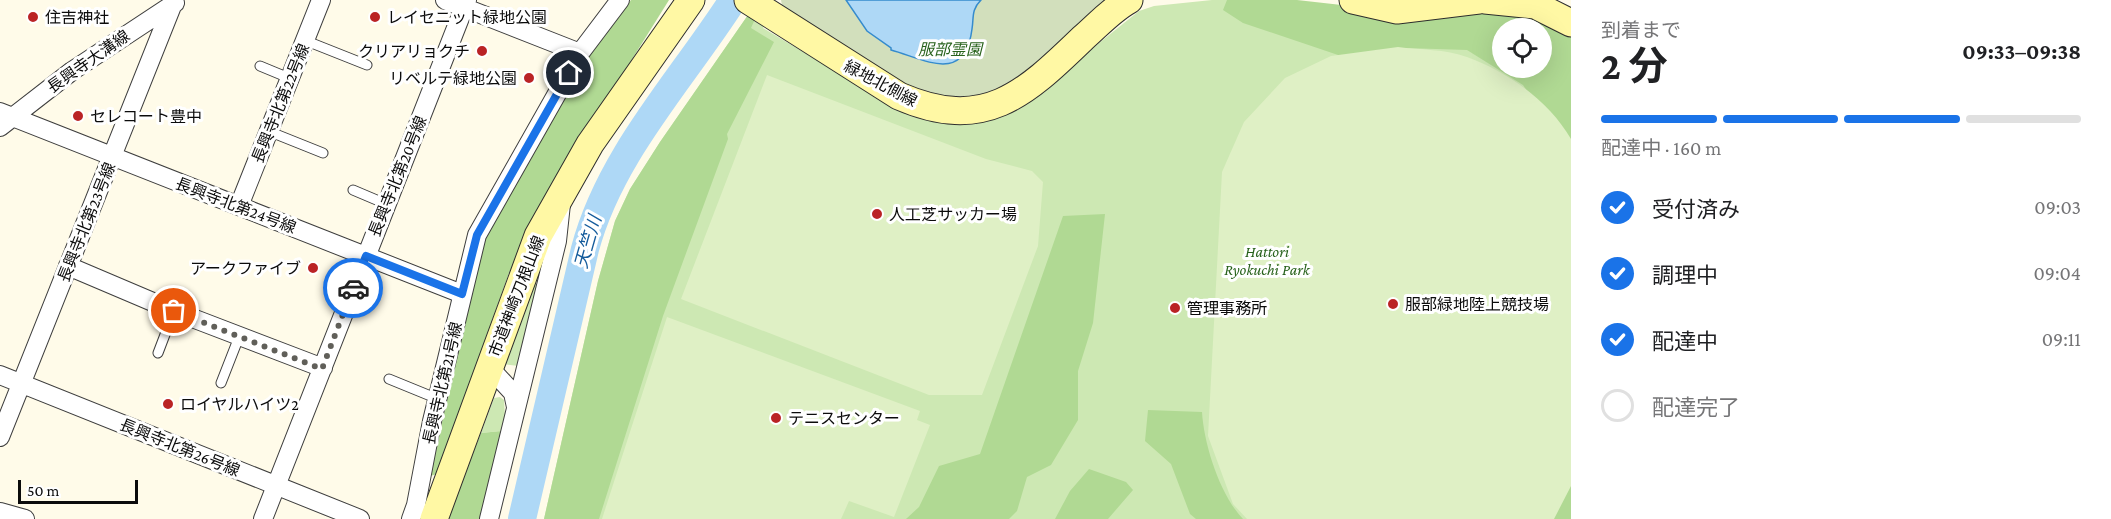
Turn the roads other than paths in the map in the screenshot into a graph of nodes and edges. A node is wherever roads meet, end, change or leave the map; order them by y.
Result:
1 (321, 0) edge
2 (445, 0) edge
3 (620, 0) edge
4 (691, 0) edge
5 (1129, 0) edge
6 (1353, 0) edge
7 (1479, 0) edge
8 (1485, 0) edge
9 (751, 2) edge
10 (175, 3) edge
11 (465, 3) edge
12 (1571, 23) edge
13 (304, 40) junction
14 (580, 52) junction
15 (367, 65) dead end
16 (260, 66) dead end
17 (289, 78) junction
18 (3, 124) edge
19 (268, 131) junction
20 (323, 153) dead end
21 (113, 157) junction
22 (353, 190) dead end
23 (563, 194) junction
24 (386, 204) junction
25 (239, 206) junction
26 (366, 256) junction
27 (68, 266) junction
28 (462, 294) junction
29 (174, 311) junction
30 (239, 336) junction
31 (158, 353) dead end
32 (489, 367) junction
33 (322, 369) junction
34 (0, 375) edge
35 (389, 379) dead end
36 (21, 383) junction
37 (221, 383) dead end
38 (438, 399) junction
39 (516, 407) junction
40 (0, 437) edge
41 (277, 485) junction
42 (0, 512) edge
43 (25, 519) edge
44 (263, 519) edge
45 (360, 519) edge
46 (411, 519) edge
47 (434, 519) edge
48 (489, 519) edge

1 - 13 street, 長興寺北第22号線
2 - 11 street
3 - 14 street, 長興寺北第21号線
4 - 23 street, 市道神崎刀根山線
5 - 9 street, 緑地北側線
6 - 7 street
8 - 12 street
10 - 18 street, 長興寺大溝線
10 - 21 street, 長興寺北第23号線
11 - 14 street
11 - 24 street, 長興寺北第20号線
13 - 15 lane
13 - 17 street, 長興寺北第22号線
14 - 28 street, 長興寺北第21号線
16 - 17 lane
17 - 19 street, 長興寺北第22号線
18 - 21 street, 長興寺北第24号線
19 - 20 lane
19 - 25 street, 長興寺北第22号線
21 - 25 street, 長興寺北第24号線
21 - 27 street, 長興寺北第23号線
22 - 24 lane
23 - 32 street, 市道神崎刀根山線
23 - 39 street
24 - 26 street, 長興寺北第20号線
25 - 26 street, 長興寺北第24号線
26 - 28 street, 長興寺北第24号線
26 - 33 street, 長興寺北第20号線
27 - 29 street
27 - 36 street, 長興寺北第23号線
28 - 38 street, 長興寺北第21号線
29 - 30 street
29 - 31 lane
30 - 33 street
30 - 37 lane
32 - 39 street
32 - 47 street, 市道神崎刀根山線
33 - 41 street, 長興寺北第20号線
34 - 36 street, 長興寺北第26号線
35 - 38 lane
36 - 40 street, 長興寺北第23号線
36 - 41 street, 長興寺北第26号線
38 - 46 street, 長興寺北第21号線
39 - 48 street
41 - 44 street, 長興寺北第20号線
41 - 45 street, 長興寺北第26号線
42 - 43 street

